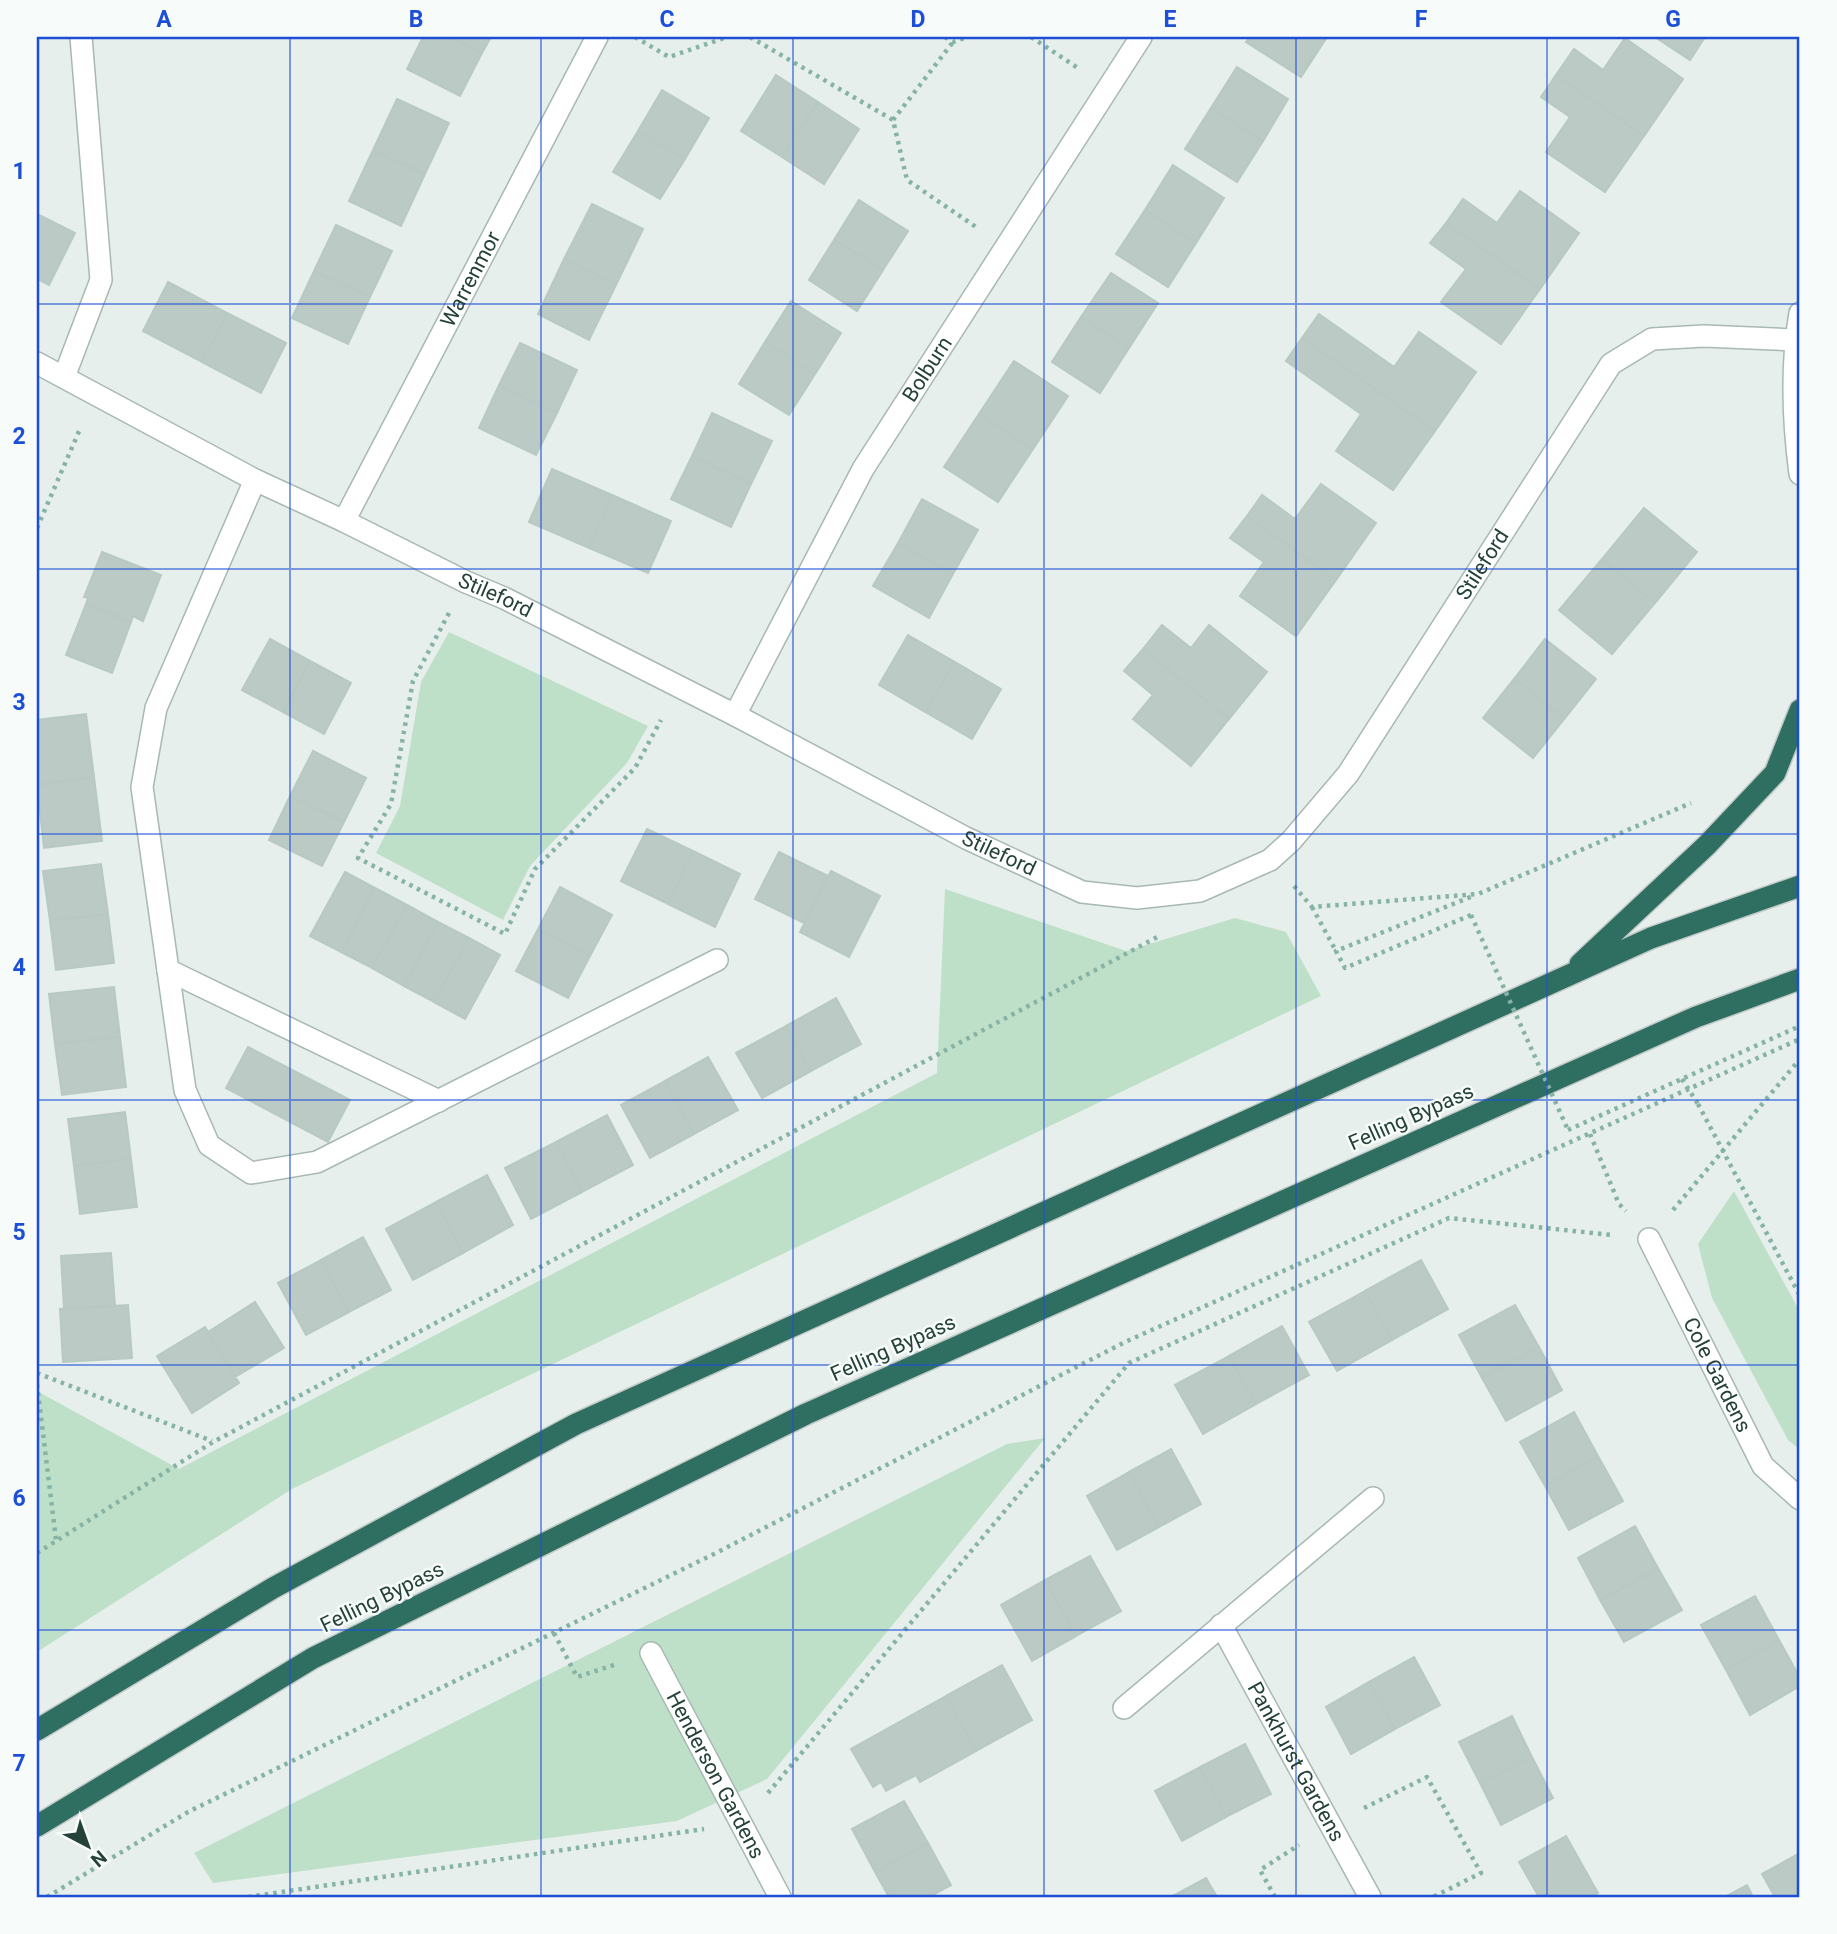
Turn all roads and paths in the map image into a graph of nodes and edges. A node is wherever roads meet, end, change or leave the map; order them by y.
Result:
1 (81, 37) edge
2 (597, 37) edge
3 (635, 37) edge
4 (727, 37) edge
5 (750, 37) edge
6 (944, 37) edge
7 (967, 37) edge
8 (1031, 37) edge
9 (1141, 37) edge
10 (953, 42) junction
11 (1108, 89) junction
12 (893, 120) junction
13 (1006, 248) junction
14 (1800, 313) edge
15 (1795, 340) junction
16 (37, 363) edge
17 (64, 377) junction
18 (96, 394) junction
19 (1798, 438) edge
20 (1800, 474) edge
21 (255, 480) junction
22 (344, 521) junction
23 (37, 528) edge
24 (466, 582) junction
25 (679, 688) junction
26 (1800, 710) edge
27 (735, 715) junction
28 (1700, 799) dead end
29 (1270, 860) junction
30 (1800, 886) edge
31 (1200, 891) junction
32 (1478, 894) junction
33 (1312, 907) junction
34 (1336, 951) junction
35 (717, 960) dead end
36 (168, 970) junction
37 (1568, 975) junction
38 (1800, 979) edge
39 (1800, 1026) edge
40 (1800, 1039) edge
41 (1800, 1059) edge
42 (1682, 1079) junction
43 (439, 1101) junction
44 (1590, 1133) junction
45 (1723, 1151) junction
46 (1649, 1239) junction
47 (1800, 1296) edge
48 (37, 1374) edge
49 (37, 1384) edge
50 (213, 1442) junction
51 (1373, 1498) dead end
52 (1800, 1499) edge
53 (56, 1541) junction
54 (37, 1553) edge
55 (1222, 1625) junction
56 (554, 1633) junction
57 (651, 1653) joint
58 (1124, 1708) dead end
59 (37, 1730) edge
60 (741, 1824) junction
61 (37, 1826) edge
62 (47, 1897) edge
63 (247, 1897) edge
64 (780, 1897) edge
65 (1370, 1897) edge

1 - 17 street
2 - 22 street, Warrenmor
3 - 4 path
5 - 12 path
6 - 10 path
7 - 10 path
8 - 11 path
9 - 11 street, Bolburn
10 - 12 path
11 - 13 street, Bolburn
12 - 13 path
13 - 27 street, Bolburn
14 - 15 street
15 - 19 street
15 - 29 street, Stileford
16 - 17 street, Stileford
17 - 18 street, Stileford
18 - 21 street, Stileford
18 - 23 path
19 - 20 street
21 - 22 street, Stileford
21 - 36 street
22 - 24 street, Stileford
24 - 25 street, Stileford
24 - 25 path
25 - 27 street, Stileford
26 - 37 highway
27 - 31 street, Stileford
28 - 32 path
29 - 31 street, Stileford
29 - 33 path
30 - 37 highway
31 - 50 path
32 - 33 path
32 - 34 path
33 - 34 path
34 - 42 path, bridge
35 - 43 street
36 - 43 street
36 - 43 street
37 - 59 highway
38 - 61 highway, Felling Bypass
39 - 42 path
40 - 44 path
41 - 45 path
42 - 45 path, bridge
44 - 46 path
44 - 56 path
45 - 46 path
45 - 47 path
46 - 52 street, Cole Gardens
46 - 60 path
48 - 50 path
49 - 53 path
50 - 53 path
51 - 55 street
53 - 54 path
55 - 58 street
55 - 65 street, Pankhurst Gardens
56 - 57 path
56 - 62 path
57 - 60 street, Henderson Gardens
60 - 63 path
60 - 64 street, Henderson Gardens

